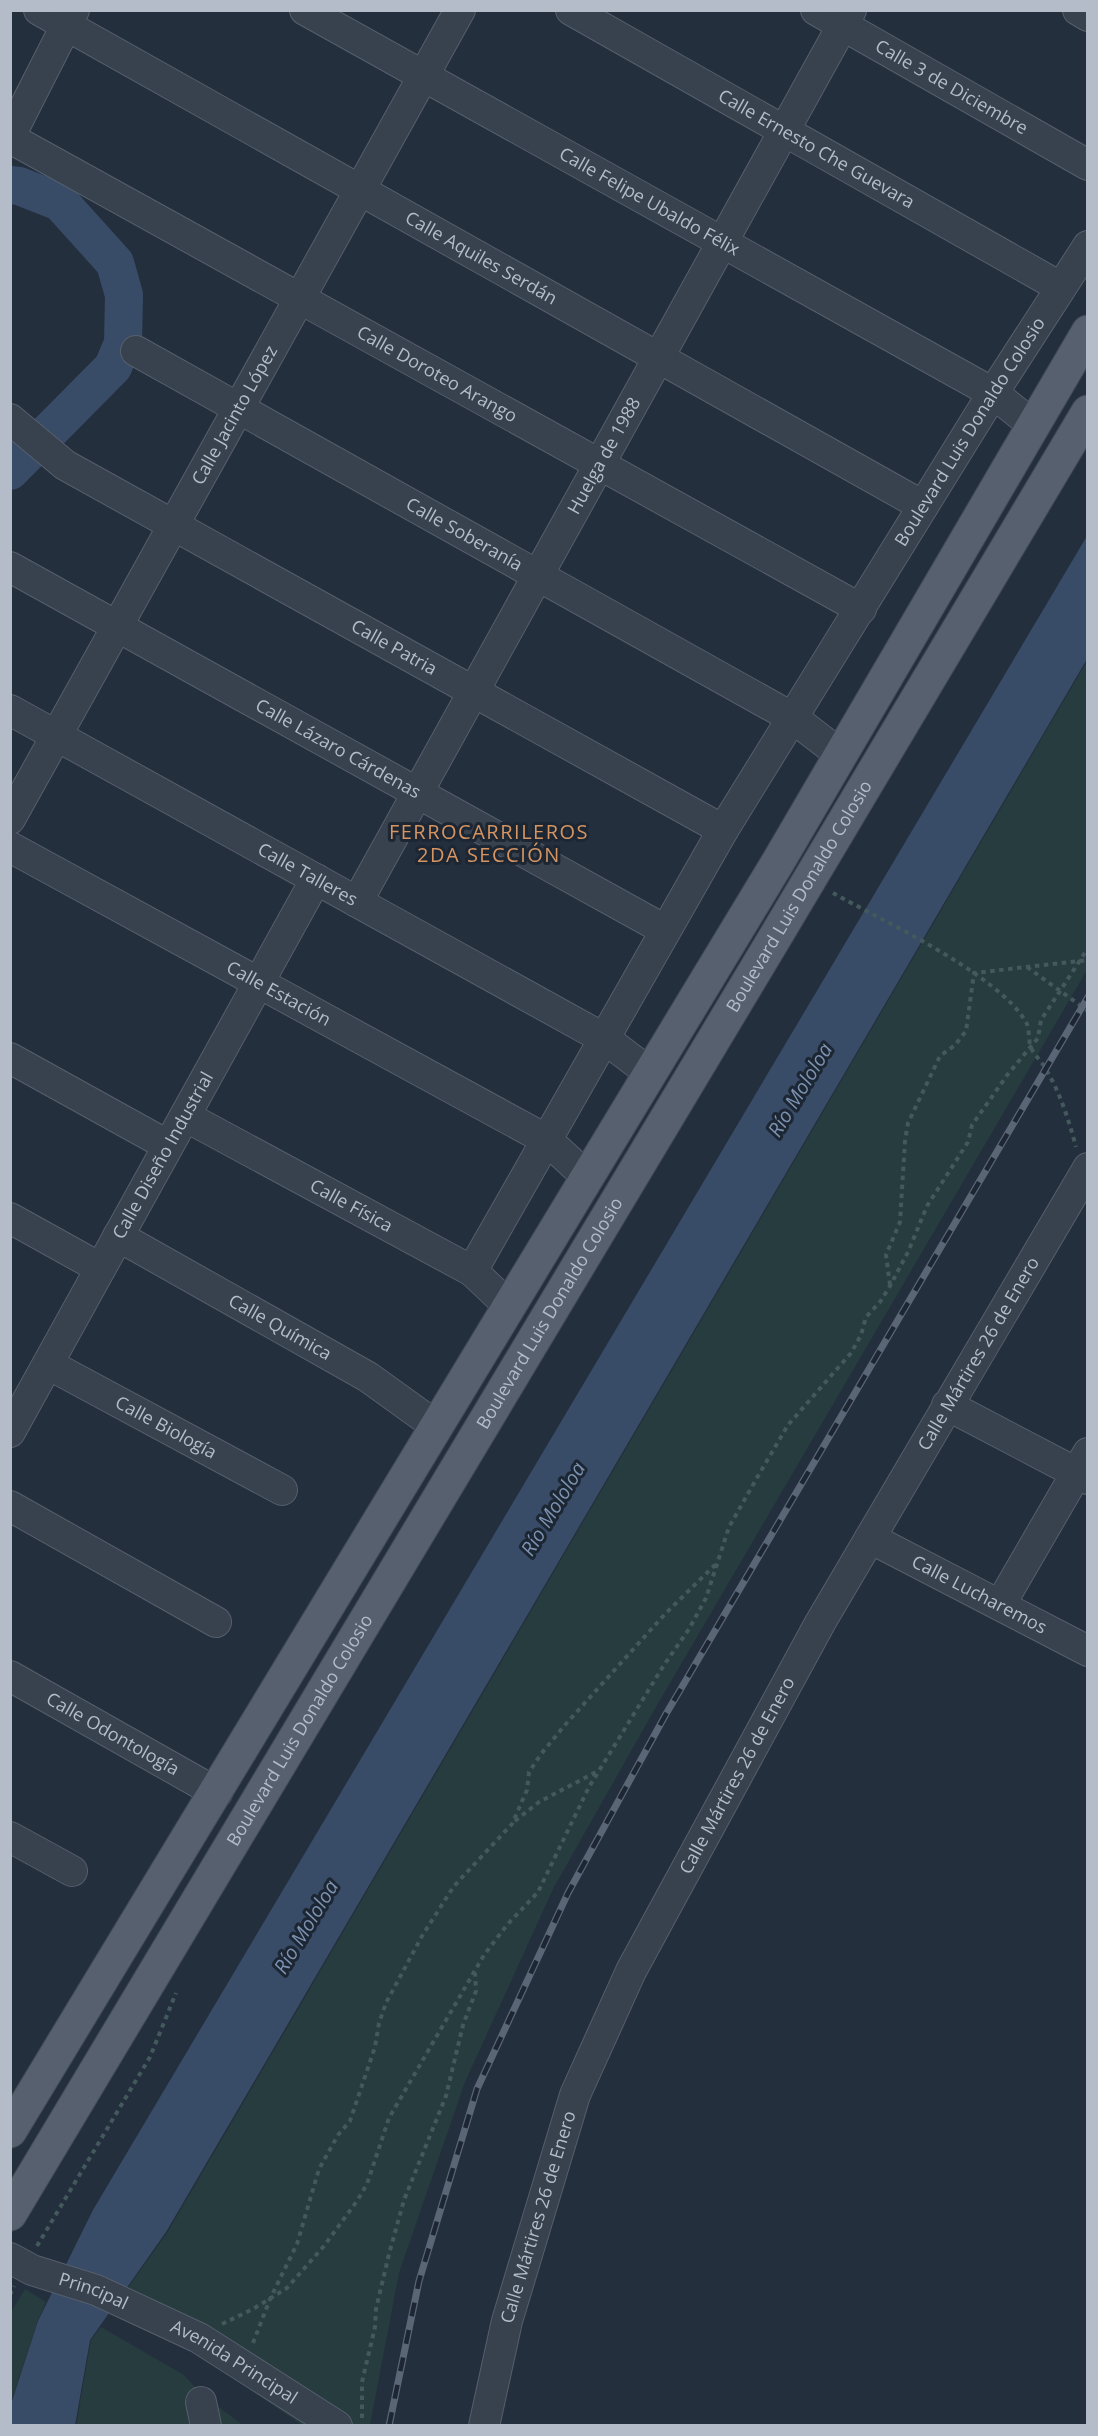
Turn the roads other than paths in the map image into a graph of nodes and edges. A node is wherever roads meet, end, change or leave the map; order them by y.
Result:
1 (39, 10) edge
2 (305, 10) edge
3 (460, 10) edge
4 (571, 10) edge
5 (816, 10) edge
6 (1078, 10) edge
7 (1088, 16) edge
8 (70, 18) edge
9 (847, 18) edge
10 (423, 77) junction
11 (784, 131) junction
12 (10, 137) edge
13 (1088, 165) edge
14 (360, 190) junction
15 (722, 244) junction
16 (1088, 246) edge
17 (1060, 287) junction
18 (300, 298) junction
19 (1088, 332) edge
20 (136, 351) dead end
21 (658, 358) junction
22 (993, 393) junction
23 (239, 408) junction
24 (1088, 412) edge
25 (10, 419) edge
26 (1033, 425) junction
27 (600, 464) junction
28 (923, 506) junction
29 (174, 526) junction
30 (10, 567) edge
31 (538, 575) junction
32 (861, 609) junction
33 (118, 626) junction
34 (474, 692) junction
35 (10, 710) edge
36 (793, 718) junction
37 (57, 735) junction
38 (841, 755) junction
39 (417, 793) junction
40 (10, 819) edge
41 (723, 830) junction
42 (10, 847) edge
43 (316, 879) junction
44 (357, 902) junction
45 (749, 910) junction
46 (780, 929) junction
47 (665, 930) junction
48 (259, 982) junction
49 (604, 1039) junction
50 (10, 1058) edge
51 (651, 1072) junction
52 (185, 1116) junction
53 (547, 1140) junction
54 (167, 1145) junction
55 (1084, 1161) edge
56 (587, 1177) junction
57 (10, 1218) edge
58 (118, 1236) junction
59 (100, 1268) junction
60 (472, 1271) junction
61 (509, 1306) junction
62 (48, 1364) junction
63 (20, 1393) edge
64 (947, 1405) junction
65 (436, 1426) junction
66 (10, 1432) edge
67 (1084, 1468) edge
68 (282, 1490) dead end
69 (10, 1506) edge
70 (870, 1538) junction
71 (1000, 1605) junction
72 (216, 1622) dead end
73 (1088, 1651) edge
74 (10, 1676) edge
75 (217, 1792) junction
76 (10, 1837) edge
77 (72, 1871) dead end
78 (10, 2131) edge
79 (10, 2214) edge
80 (22, 2265) edge
81 (160, 2320) joint
82 (337, 2426) edge
83 (484, 2426) edge

1 - 8 street, Calle Aquiles Serdán
2 - 10 street, Calle Felipe Ubaldo Félix
3 - 10 street, Calle Jacinto López
4 - 11 street, Calle Ernesto Che Guevara
5 - 9 street, Calle 3 de Diciembre
6 - 7 street
8 - 12 street
8 - 14 street, Calle Aquiles Serdán
9 - 11 street, Huelga de 1988
9 - 13 street, Calle 3 de Diciembre
10 - 14 street, Calle Jacinto López
10 - 15 street, Calle Felipe Ubaldo Félix
11 - 15 street, Huelga de 1988
11 - 17 street, Calle Ernesto Che Guevara
12 - 18 street, Calle Doroteo Arango
14 - 18 street, Calle Jacinto López
14 - 21 street, Calle Aquiles Serdán
15 - 21 street, Huelga de 1988
15 - 22 street, Calle Felipe Ubaldo Félix
16 - 17 street, Boulevard Luis Donaldo Colosio
17 - 22 street, Boulevard Luis Donaldo Colosio
18 - 23 street, Calle Jacinto López
18 - 27 street, Calle Doroteo Arango
19 - 26 main road, Boulevard Luis Donaldo Colosio
20 - 23 street, Calle Soberanía
21 - 27 street, Huelga de 1988
21 - 28 street, Calle Aquiles Serdán
22 - 26 street, Calle Felipe Ubaldo Félix
22 - 28 street, Boulevard Luis Donaldo Colosio
23 - 29 street, Calle Jacinto López
23 - 31 street, Calle Soberanía
24 - 46 main road, Boulevard Luis Donaldo Colosio
25 - 29 street, Calle Patria
26 - 38 main road, Boulevard Luis Donaldo Colosio
27 - 31 street, Huelga de 1988
27 - 32 street, Calle Doroteo Arango
28 - 32 street, Boulevard Luis Donaldo Colosio
29 - 33 street, Calle Jacinto López
29 - 34 street, Calle Patria
30 - 33 street, Calle Lázaro Cárdenas
31 - 34 street, Huelga de 1988
31 - 36 street, Calle Soberanía
32 - 36 street, Boulevard Luis Donaldo Colosio
33 - 37 street, Calle Jacinto López
33 - 39 street, Calle Lázaro Cárdenas
34 - 39 street, Huelga de 1988
34 - 41 street, Calle Patria
35 - 37 street, Calle Talleres
36 - 38 street, Calle Soberanía
36 - 41 street, Boulevard Luis Donaldo Colosio
37 - 40 street, Calle Jacinto López
37 - 43 street, Calle Talleres
38 - 45 main road, Boulevard Luis Donaldo Colosio
39 - 44 street, Huelga de 1988
39 - 47 street, Calle Lázaro Cárdenas
41 - 47 street, Boulevard Luis Donaldo Colosio
42 - 48 street, Calle Estación
43 - 44 street, Calle Talleres
43 - 48 street, Calle Diseño Industrial
44 - 49 street, Calle Talleres
45 - 46 main road
45 - 51 main road, Boulevard Luis Donaldo Colosio
46 - 79 main road, Boulevard Luis Donaldo Colosio
47 - 49 street, Boulevard Luis Donaldo Colosio
48 - 52 street, Calle Diseño Industrial
48 - 53 street, Calle Estación
49 - 51 street, Calle Talleres
49 - 53 street, Boulevard Luis Donaldo Colosio
50 - 54 street
51 - 56 main road, Boulevard Luis Donaldo Colosio
52 - 54 street, Calle Diseño Industrial
52 - 60 street, Calle Física
53 - 56 street, Calle Estación
53 - 60 street, Boulevard Luis Donaldo Colosio
54 - 58 street, Calle Diseño Industrial
55 - 64 street, Calle Mártires 26 de Enero
56 - 61 main road, Boulevard Luis Donaldo Colosio
57 - 59 street
58 - 59 street, Calle Diseño Industrial
58 - 65 street, Calle Química
59 - 62 street, Calle Diseño Industrial
60 - 61 street, Calle Física
61 - 65 main road, Boulevard Luis Donaldo Colosio
62 - 63 street, Calle Diseño Industrial
62 - 68 street, Calle Biología
63 - 66 street, Calle Diseño Industrial
64 - 67 street
64 - 70 street, Calle Mártires 26 de Enero
65 - 75 main road, Boulevard Luis Donaldo Colosio
67 - 71 street
69 - 72 street
70 - 71 street, Calle Lucharemos
70 - 83 street, Calle Mártires 26 de Enero
71 - 73 street, Calle Lucharemos
74 - 75 street, Calle Odontología
75 - 78 main road, Boulevard Luis Donaldo Colosio
76 - 77 street
80 - 81 street, Principal
81 - 82 street, Avenida Principal

